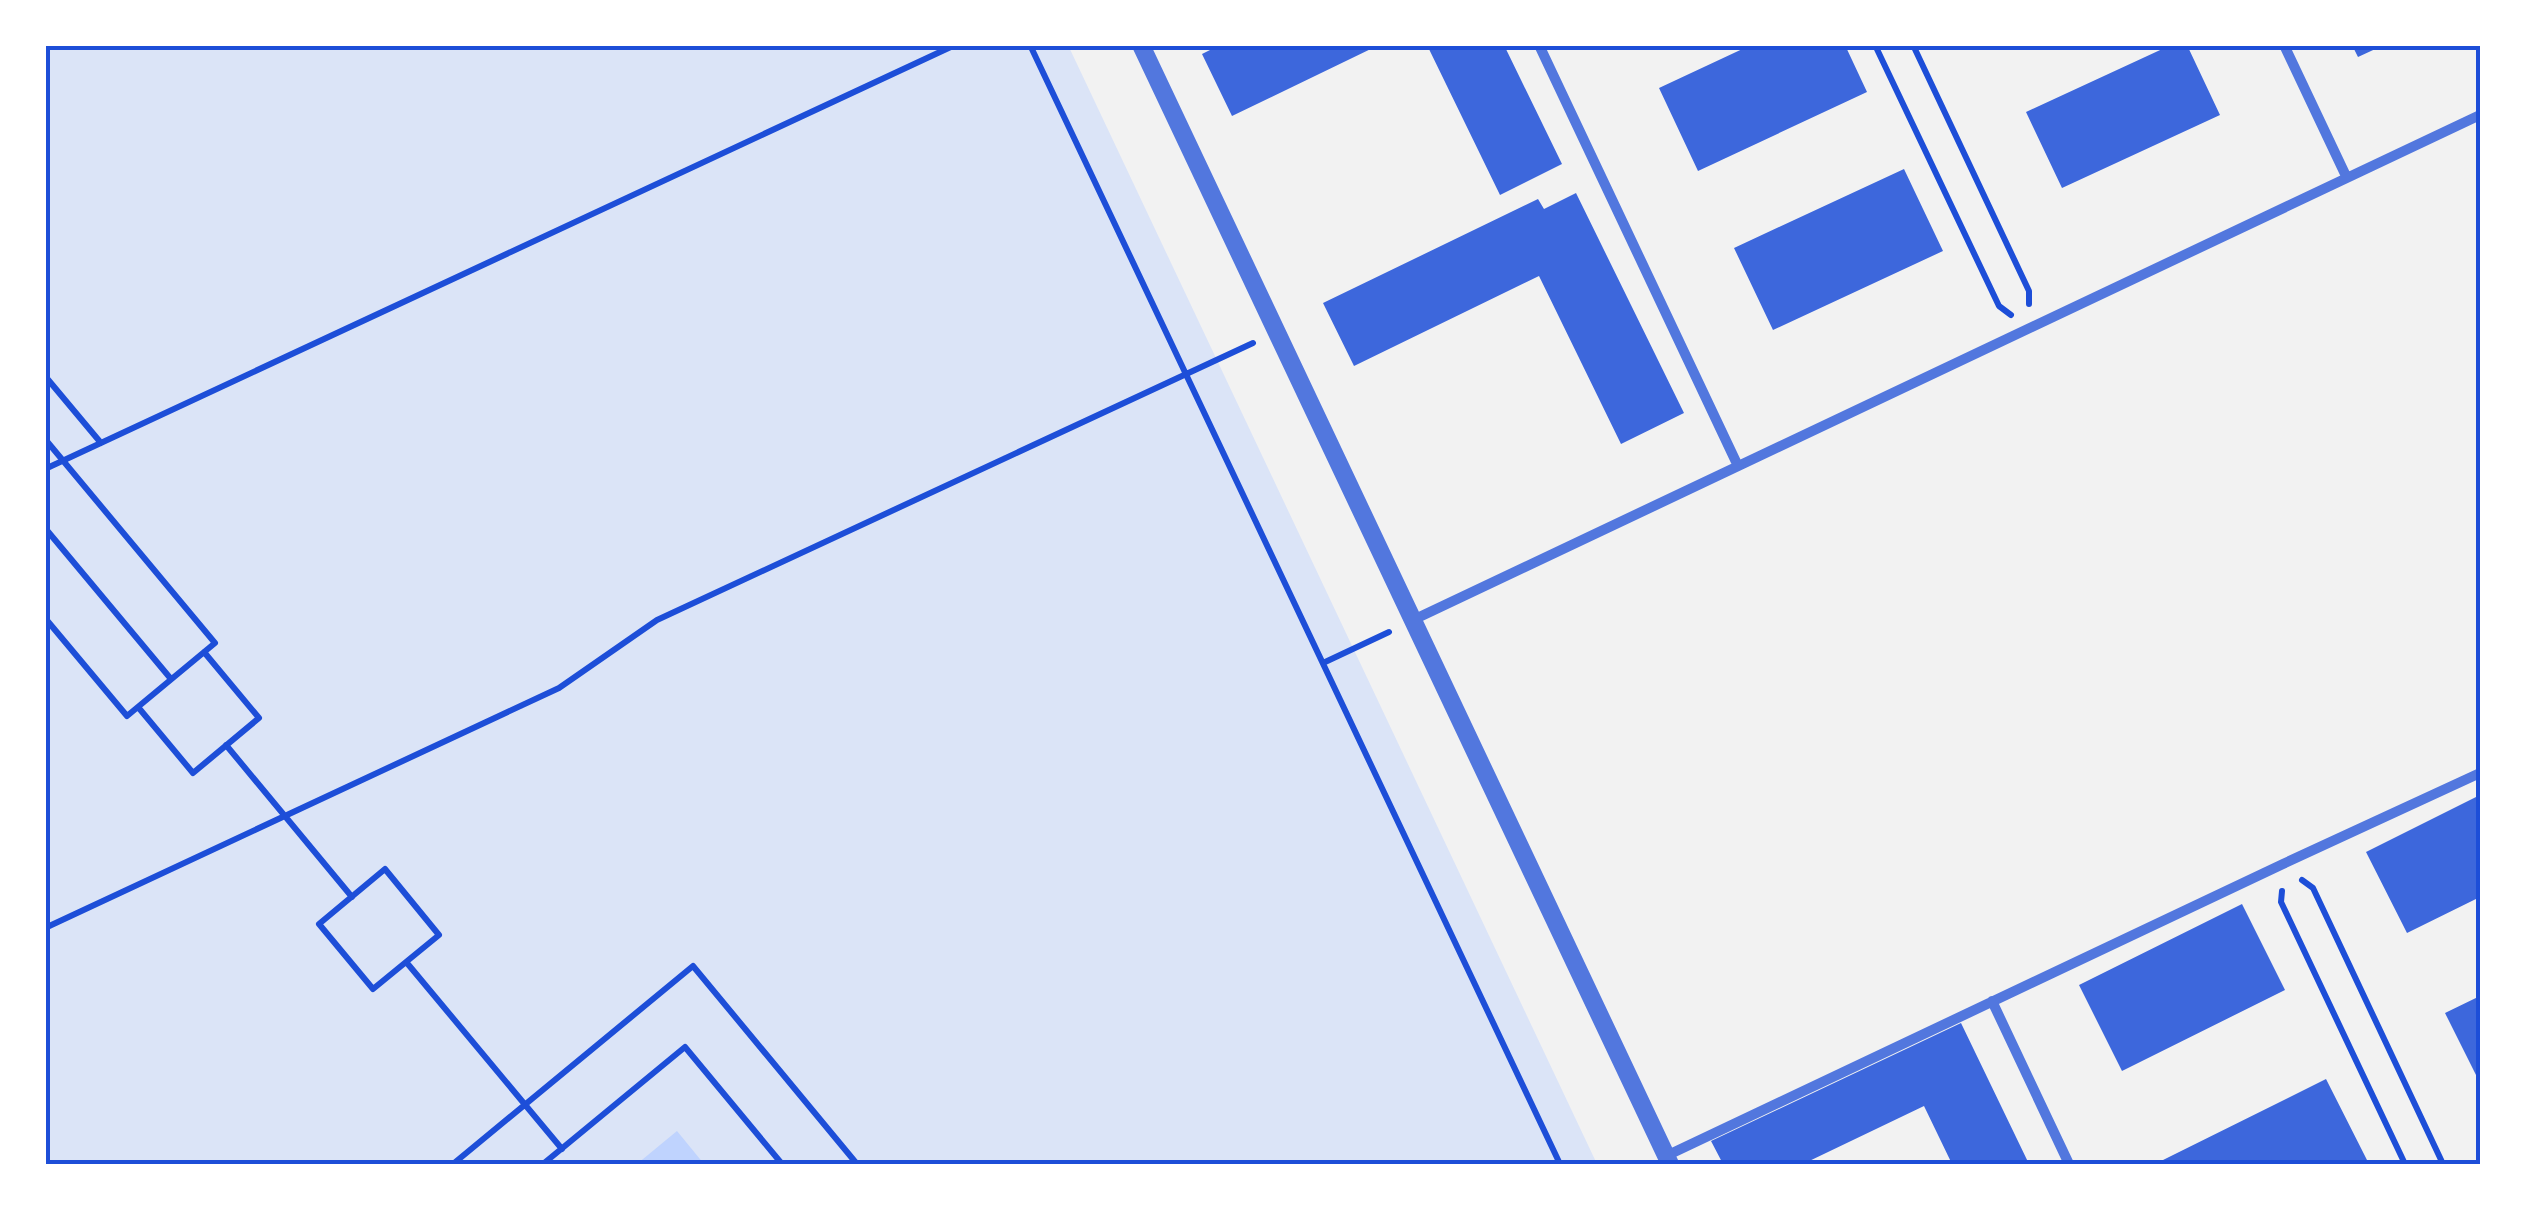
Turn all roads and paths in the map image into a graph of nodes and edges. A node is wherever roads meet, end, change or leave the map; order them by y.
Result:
1 (954, 45) edge
2 (1030, 45) edge
3 (1141, 45) edge
4 (1539, 45) edge
5 (1875, 45) edge
6 (1913, 45) edge
7 (2284, 45) edge
8 (2480, 115) edge
9 (2346, 176) junction
10 (2029, 329) junction
11 (1276, 332) junction
12 (1186, 374) junction
13 (45, 376) edge
14 (45, 439) edge
15 (101, 443) junction
16 (63, 461) junction
17 (1738, 466) junction
18 (45, 469) edge
19 (45, 528) edge
20 (45, 618) edge
21 (1413, 620) junction
22 (204, 652) junction
23 (1322, 663) junction
24 (171, 680) junction
25 (138, 707) junction
26 (226, 745) junction
27 (2480, 773) edge
28 (285, 816) junction
29 (2282, 864) junction
30 (352, 897) junction
31 (45, 928) edge
32 (406, 962) junction
33 (1992, 1001) junction
34 (525, 1104) junction
35 (562, 1149) junction
36 (1668, 1160) edge
37 (453, 1164) edge
38 (543, 1164) edge
39 (782, 1164) edge
40 (857, 1164) edge
41 (1560, 1164) edge
42 (2069, 1164) edge
43 (2406, 1164) edge
44 (2444, 1164) edge

1 - 15 path
2 - 12 path
3 - 11 street
4 - 17 street
5 - 10 path
6 - 10 path
7 - 9 street
8 - 9 street
9 - 10 street
10 - 17 street
11 - 12 path
11 - 21 street
12 - 23 path
12 - 28 path
13 - 15 path
14 - 16 path
15 - 16 path
16 - 18 path
16 - 22 path
17 - 21 street
19 - 24 path
20 - 25 path
21 - 23 path
21 - 36 street
22 - 24 path
22 - 26 path
23 - 41 path
24 - 25 path
25 - 26 path
26 - 28 path
27 - 29 street
28 - 30 path
28 - 31 path
29 - 33 street
29 - 43 path
29 - 44 path
30 - 32 path
30 - 32 path
32 - 34 path
33 - 36 street
33 - 42 street
34 - 35 path
34 - 37 path
34 - 40 path
35 - 38 path
35 - 39 path

